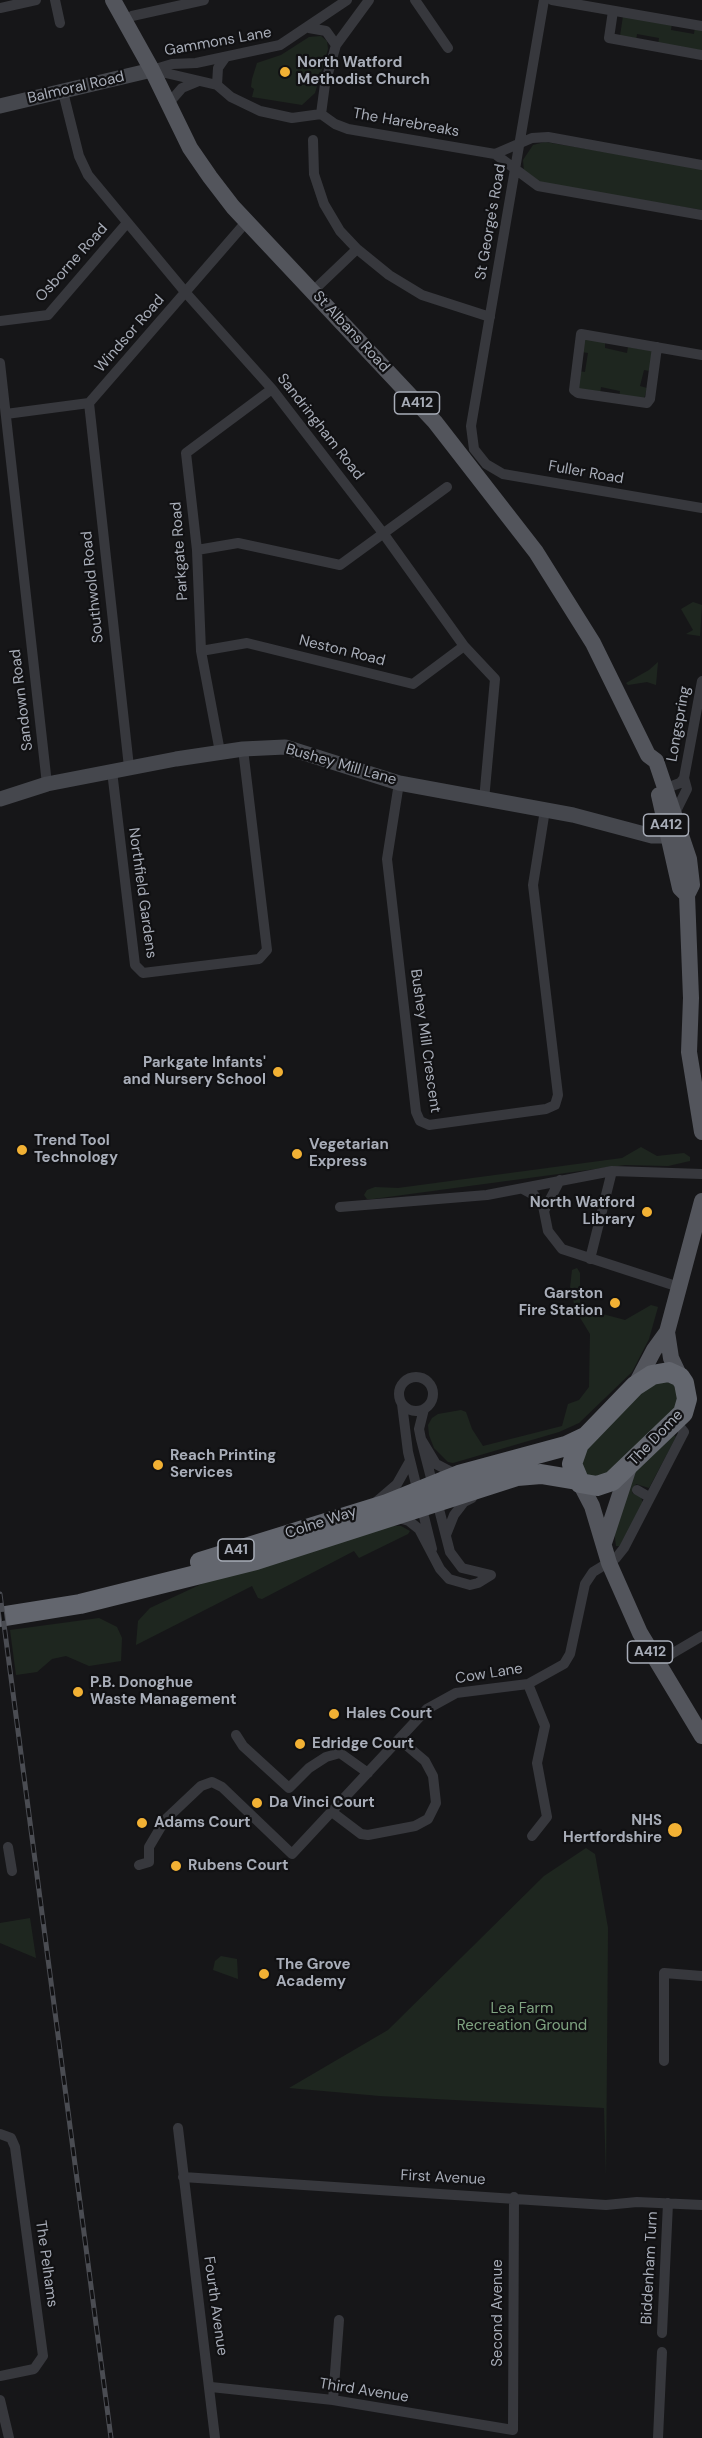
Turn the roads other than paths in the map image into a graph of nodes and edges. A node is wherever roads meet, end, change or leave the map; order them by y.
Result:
1 (36, 0) edge
2 (55, 0) edge
3 (113, 0) edge
4 (204, 0) edge
5 (347, 0) edge
6 (369, 0) edge
7 (415, 0) edge
8 (544, 0) edge
9 (552, 0) edge
10 (0, 8) edge
11 (613, 11) junction
12 (124, 21) junction
13 (60, 23) dead end
14 (702, 26) edge
15 (309, 28) junction
16 (336, 45) junction
17 (448, 48) dead end
18 (702, 54) edge
19 (225, 58) junction
20 (152, 70) junction
21 (199, 81) junction
22 (217, 85) junction
23 (63, 92) junction
24 (168, 104) junction
25 (0, 106) edge
26 (321, 114) junction
27 (313, 140) dead end
28 (520, 143) junction
29 (495, 154) junction
30 (702, 165) edge
31 (515, 171) junction
32 (702, 215) edge
33 (247, 221) junction
34 (127, 223) junction
35 (357, 249) junction
36 (313, 291) junction
37 (186, 293) junction
38 (490, 317) junction
39 (0, 321) edge
40 (657, 347) junction
41 (702, 355) edge
42 (0, 363) edge
43 (272, 388) junction
44 (89, 403) junction
45 (6, 414) junction
46 (474, 449) joint
47 (447, 487) dead end
48 (702, 508) edge
49 (383, 533) junction
50 (197, 550) junction
51 (464, 646) junction
52 (201, 651) junction
53 (702, 681) edge
54 (697, 740) edge
55 (243, 749) junction
56 (220, 752) junction
57 (129, 767) junction
58 (112, 771) junction
59 (684, 778) junction
60 (399, 783) junction
61 (47, 784) junction
62 (662, 790) junction
63 (0, 799) edge
64 (484, 800) junction
65 (545, 810) junction
66 (675, 813) junction
67 (676, 837) junction
68 (698, 1088) edge
69 (702, 1132) edge
70 (612, 1171) junction
71 (702, 1174) edge
72 (560, 1180) junction
73 (523, 1189) junction
74 (702, 1201) edge
75 (340, 1207) dead end
76 (544, 1211) junction
77 (590, 1259) junction
78 (679, 1287) junction
79 (667, 1332) junction
80 (681, 1379) junction
81 (635, 1386) junction
82 (702, 1389) edge
83 (402, 1404) junction
84 (702, 1406) edge
85 (424, 1409) junction
86 (679, 1417) junction
87 (585, 1437) junction
88 (421, 1439) junction
89 (410, 1461) junction
90 (629, 1466) junction
91 (459, 1475) junction
92 (503, 1480) junction
93 (578, 1481) junction
94 (637, 1490) dead end
95 (426, 1497) junction
96 (649, 1497) junction
97 (368, 1508) junction
98 (393, 1517) junction
99 (446, 1536) junction
100 (604, 1543) junction
101 (432, 1549) junction
102 (609, 1563) junction
103 (55, 1607) junction
104 (0, 1617) edge
105 (702, 1636) edge
106 (656, 1663) junction
107 (528, 1684) junction
108 (236, 1735) dead end
109 (702, 1736) edge
110 (399, 1739) junction
111 (368, 1773) junction
112 (332, 1812) junction
113 (532, 1836) dead end
114 (6, 1855) edge
115 (139, 1865) dead end
116 (12, 1871) dead end
117 (702, 1976) edge
118 (664, 2061) dead end
119 (178, 2128) dead end
120 (0, 2134) edge
121 (183, 2177) junction
122 (514, 2197) junction
123 (668, 2204) junction
124 (702, 2205) edge
125 (339, 2320) dead end
126 (662, 2333) dead end
127 (662, 2352) dead end
128 (0, 2376) edge
129 (211, 2387) junction
130 (0, 2400) edge
131 (333, 2400) junction
132 (516, 2434) edge
133 (9, 2438) edge
134 (215, 2438) edge
135 (658, 2438) edge

1 - 10 street
2 - 13 street
3 - 12 main road, St Albans Road / A412
4 - 12 street
5 - 15 street, Gammons Lane
6 - 16 street
7 - 17 street
8 - 28 street, St George's Road
9 - 11 street
11 - 14 street
11 - 18 street
12 - 20 main road, St Albans Road / A412
15 - 16 street
15 - 19 street, Gammons Lane
16 - 26 street
19 - 20 street, Gammons Lane
19 - 22 street
20 - 21 street
20 - 23 street, Balmoral Road
20 - 24 main road, St Albans Road / A412
21 - 22 street
21 - 24 street
22 - 26 street
23 - 25 street, Balmoral Road
23 - 34 street, Sandringham Road
24 - 33 main road, St Albans Road / A412
26 - 29 street, The Harebreaks
27 - 35 street
28 - 29 street
28 - 30 street
28 - 31 street, St George's Road
29 - 31 street
31 - 32 street
31 - 38 street, St George's Road
33 - 36 main road, St Albans Road / A412
33 - 37 street, Windsor Road
34 - 37 street, Sandringham Road
34 - 39 street, Osborne Road
35 - 36 street
35 - 38 street
36 - 62 main road, St Albans Road / A412
37 - 43 street, Sandringham Road
37 - 44 street, Windsor Road
38 - 46 street, St George's Road
40 - 40 street
40 - 41 street
42 - 45 street, Sandown Road
43 - 49 street, Sandringham Road
43 - 50 street, Parkgate Road
44 - 45 street
44 - 57 street, Southwold Road
45 - 61 street, Sandown Road
46 - 48 street, Fuller Road
47 - 49 street
49 - 50 street
49 - 51 street, Sandringham Road
50 - 52 street, Parkgate Road
51 - 52 street, Neston Road
51 - 64 street, Sandringham Road
52 - 56 street, Parkgate Road
53 - 54 street, Longspring
54 - 59 street, Longspring
55 - 56 street, Bushey Mill Lane
55 - 58 street, Northfield Gardens
55 - 60 street, Bushey Mill Lane
56 - 57 street, Bushey Mill Lane
57 - 58 street, Bushey Mill Lane
58 - 61 street, Bushey Mill Lane
59 - 62 street, Longspring
59 - 66 street
60 - 64 street, Bushey Mill Lane
60 - 65 street, Bushey Mill Crescent
61 - 63 street, Bushey Mill Lane
62 - 66 main road, St Albans Road / A412
62 - 67 main road, St Albans Road / A412
64 - 65 street, Bushey Mill Lane
65 - 67 street, Bushey Mill Lane
66 - 67 main road, St Albans Road / A412
67 - 68 main road, St Albans Road / A412
68 - 69 main road, St Albans Road / A412
70 - 71 street
70 - 72 street
70 - 77 street
72 - 73 street
72 - 76 street
73 - 75 street
73 - 76 street
74 - 78 main road
76 - 77 street
77 - 78 street
78 - 79 main road
79 - 80 main road
79 - 81 main road
80 - 81 highway, A41
80 - 82 highway, A41
80 - 86 highway, The Dome
81 - 87 highway, A41
83 - 85 street
83 - 85 street
83 - 89 street
84 - 86 highway, A41
85 - 88 street
86 - 90 highway, The Dome / A41
86 - 96 street
87 - 91 highway, Colne Way / A41
87 - 93 highway, A41
88 - 91 street
88 - 95 street
89 - 95 street
89 - 97 street
90 - 93 highway, The Dome / A41
90 - 100 main road
91 - 95 highway, Colne Way / A41
92 - 93 highway, Colne Way / A41
92 - 95 highway, Colne Way / A41
92 - 99 street
93 - 100 main road, A412
94 - 96 street
95 - 97 highway, Colne Way / A41
95 - 98 highway, Colne Way / A41
95 - 99 street
95 - 101 street
96 - 102 street
97 - 103 highway, Colne Way / A41
98 - 101 street
98 - 103 highway, Colne Way / A41
99 - 101 street
100 - 102 main road, A412
102 - 106 main road, A412
102 - 107 street, Cow Lane
103 - 104 highway, Colne Way / A41
105 - 106 street
106 - 109 main road, A412
107 - 110 street, Cow Lane
107 - 113 street
108 - 111 street
110 - 111 street, Cow Lane
110 - 112 street
111 - 112 street, Cow Lane
112 - 115 street, Cow Lane
114 - 116 street
117 - 118 street
119 - 121 street, Fourth Avenue
120 - 128 street, The Pelhams
121 - 122 street, First Avenue
121 - 129 street, Fourth Avenue
122 - 123 street, First Avenue
122 - 132 street, Second Avenue
123 - 124 street, First Avenue
123 - 126 street, Biddenham Turn
125 - 131 street
127 - 135 street
129 - 131 street, Third Avenue
129 - 134 street, Fourth Avenue
130 - 133 street
131 - 132 street, Third Avenue

